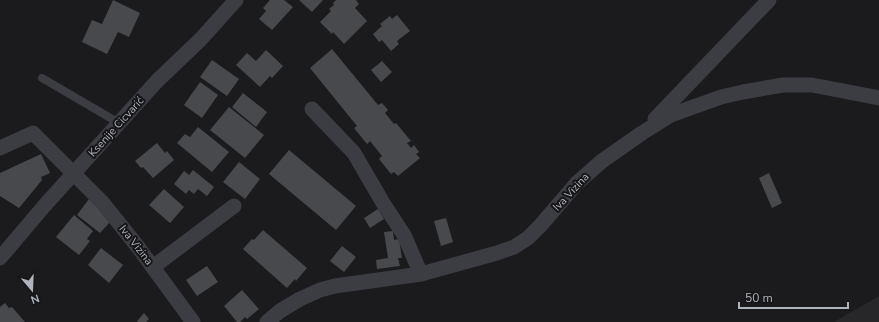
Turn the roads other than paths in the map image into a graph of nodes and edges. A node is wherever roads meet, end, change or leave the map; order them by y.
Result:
1 (236, 0) edge
2 (769, 0) edge
3 (42, 78) dead end
4 (879, 98) edge
5 (312, 109) dead end
6 (119, 123) junction
7 (642, 133) junction
8 (0, 148) edge
9 (73, 173) junction
10 (234, 206) dead end
11 (0, 258) edge
12 (153, 267) junction
13 (421, 274) junction
14 (193, 322) edge
15 (267, 322) edge

1 - 6 street, Ksenije Cicvarić
2 - 7 street
3 - 6 lane
4 - 7 street, Iva Vizina
5 - 13 street
6 - 9 street, Ksenije Cicvarić
7 - 13 street, Iva Vizina
8 - 9 street, Iva Vizina
9 - 11 street, Ksenije Cicvarić
9 - 12 street, Iva Vizina
10 - 12 street
12 - 14 street, Iva Vizina
13 - 15 street, Iva Vizina

